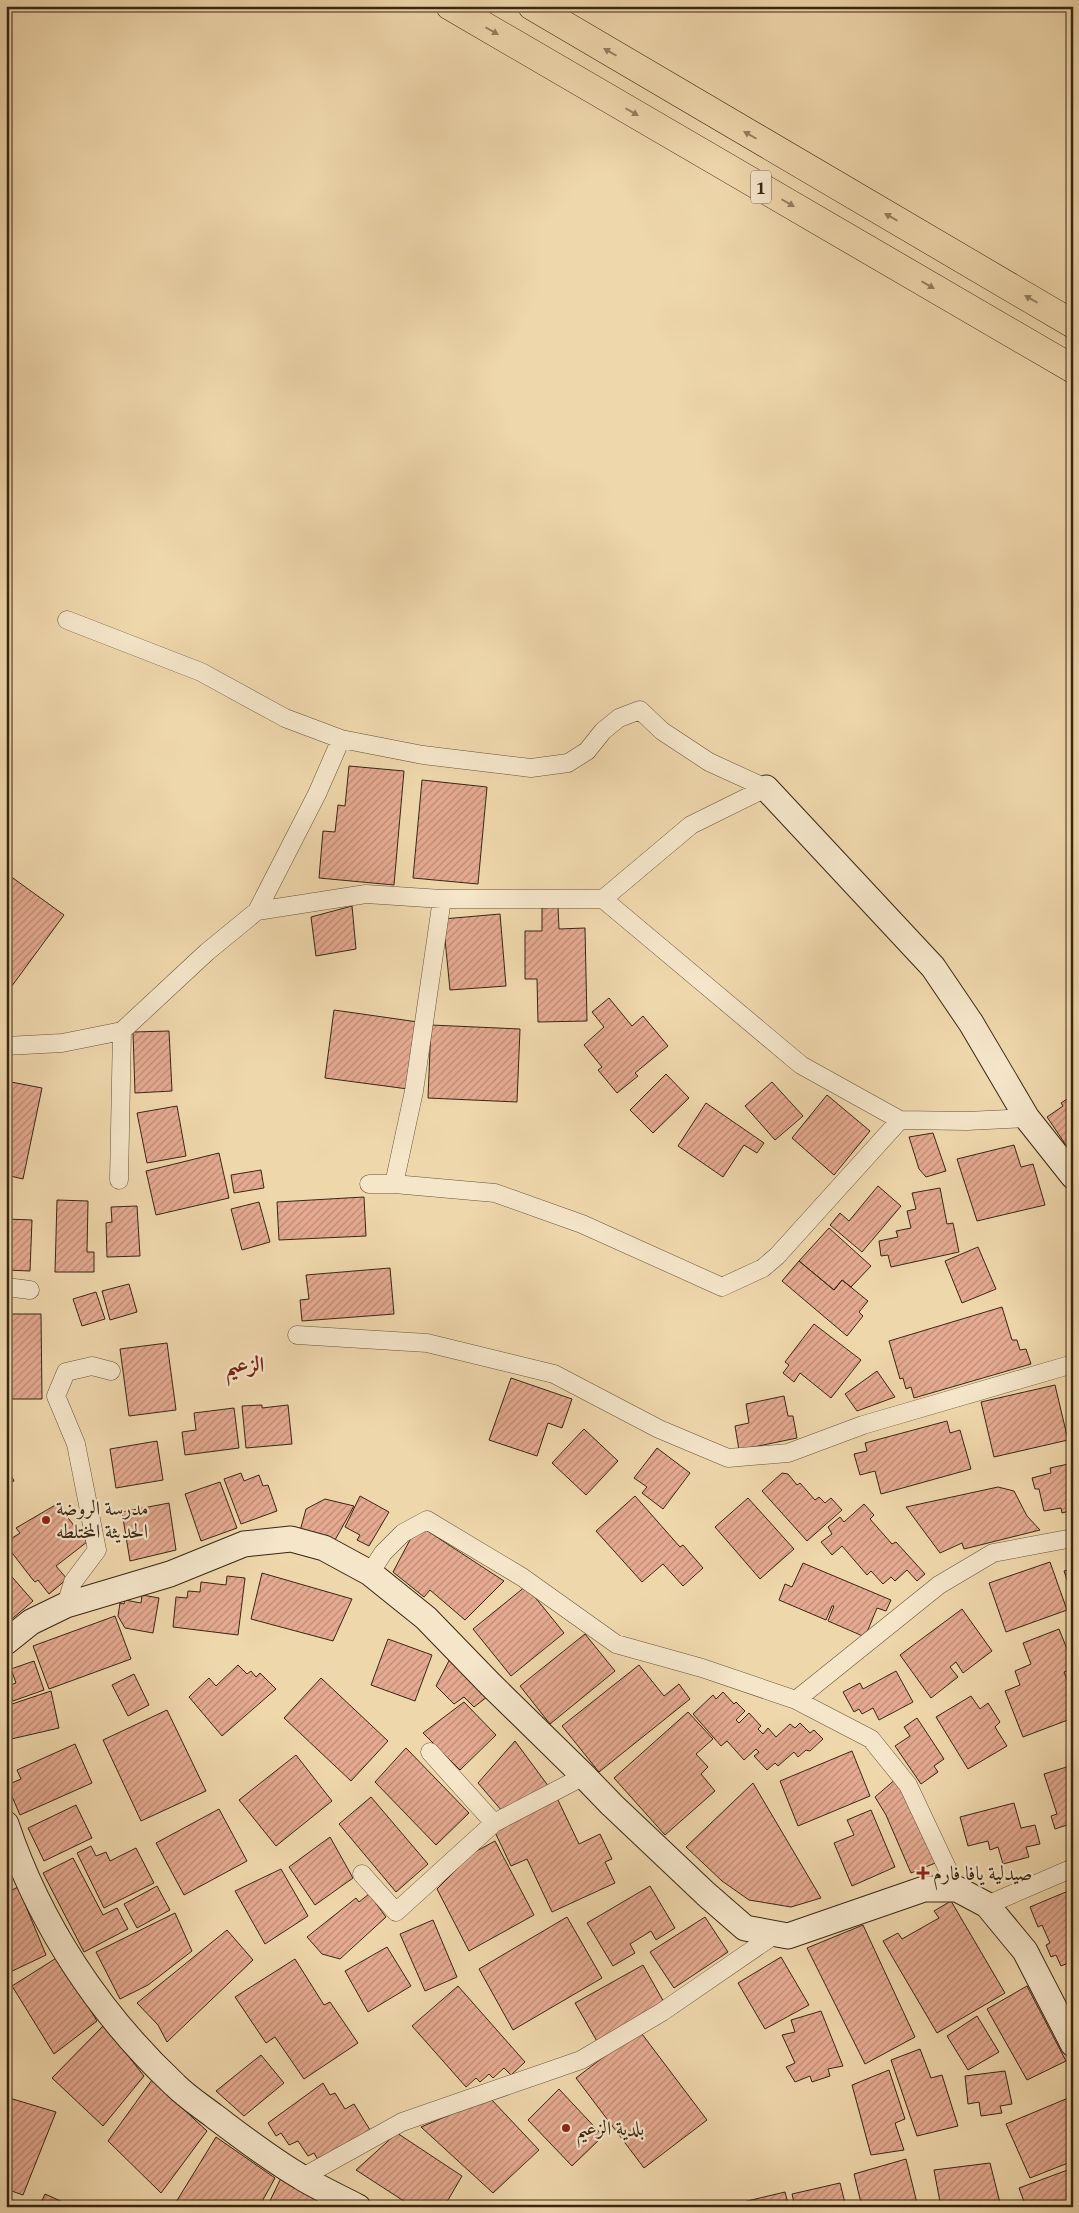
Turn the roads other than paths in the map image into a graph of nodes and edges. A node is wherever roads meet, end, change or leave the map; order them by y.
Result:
1 (450, 6) edge
2 (532, 6) edge
3 (1073, 324) edge
4 (1073, 369) edge
5 (67, 620) dead end
6 (341, 739) junction
7 (766, 788) junction
8 (442, 899) junction
9 (603, 899) junction
10 (257, 910) junction
11 (122, 1031) junction
12 (7, 1047) edge
13 (1026, 1118) junction
14 (900, 1120) junction
15 (1073, 1176) edge
16 (119, 1180) dead end
17 (369, 1184) dead end
18 (394, 1184) junction
19 (6, 1287) edge
20 (30, 1290) dead end
21 (297, 1335) dead end
22 (1073, 1364) edge
23 (112, 1371) dead end
24 (1073, 1538) edge
25 (370, 1572) junction
26 (66, 1605) junction
27 (6, 1642) edge
28 (796, 1700) junction
29 (430, 1752) dead end
30 (584, 1776) junction
31 (494, 1823) junction
32 (6, 1824) edge
33 (1073, 1868) edge
34 (362, 1874) dead end
35 (957, 1889) junction
36 (988, 1905) junction
37 (777, 1933) junction
38 (1073, 2044) edge
39 (301, 2178) junction
40 (358, 2207) edge

1 -> 4 highway, 1
3 -> 2 highway, 1
5 - 6 street
6 - 7 street
6 - 10 street
7 - 9 street
7 - 13 street
8 - 9 street
8 - 10 street
8 - 18 street
9 - 14 street
10 - 11 street
11 - 12 street
11 - 16 street
13 - 14 street
13 - 15 street
14 - 18 street
17 - 18 street
19 - 20 street
21 - 22 street
23 - 26 street
24 - 28 street
25 - 26 street
25 - 28 street
25 - 30 street
26 - 27 street
28 - 35 street
29 - 31 street
30 - 31 street
30 - 37 street
31 - 34 street
32 - 39 street
33 - 36 street
35 - 36 street
35 - 37 street
36 - 38 street
37 - 39 street
39 - 40 street

